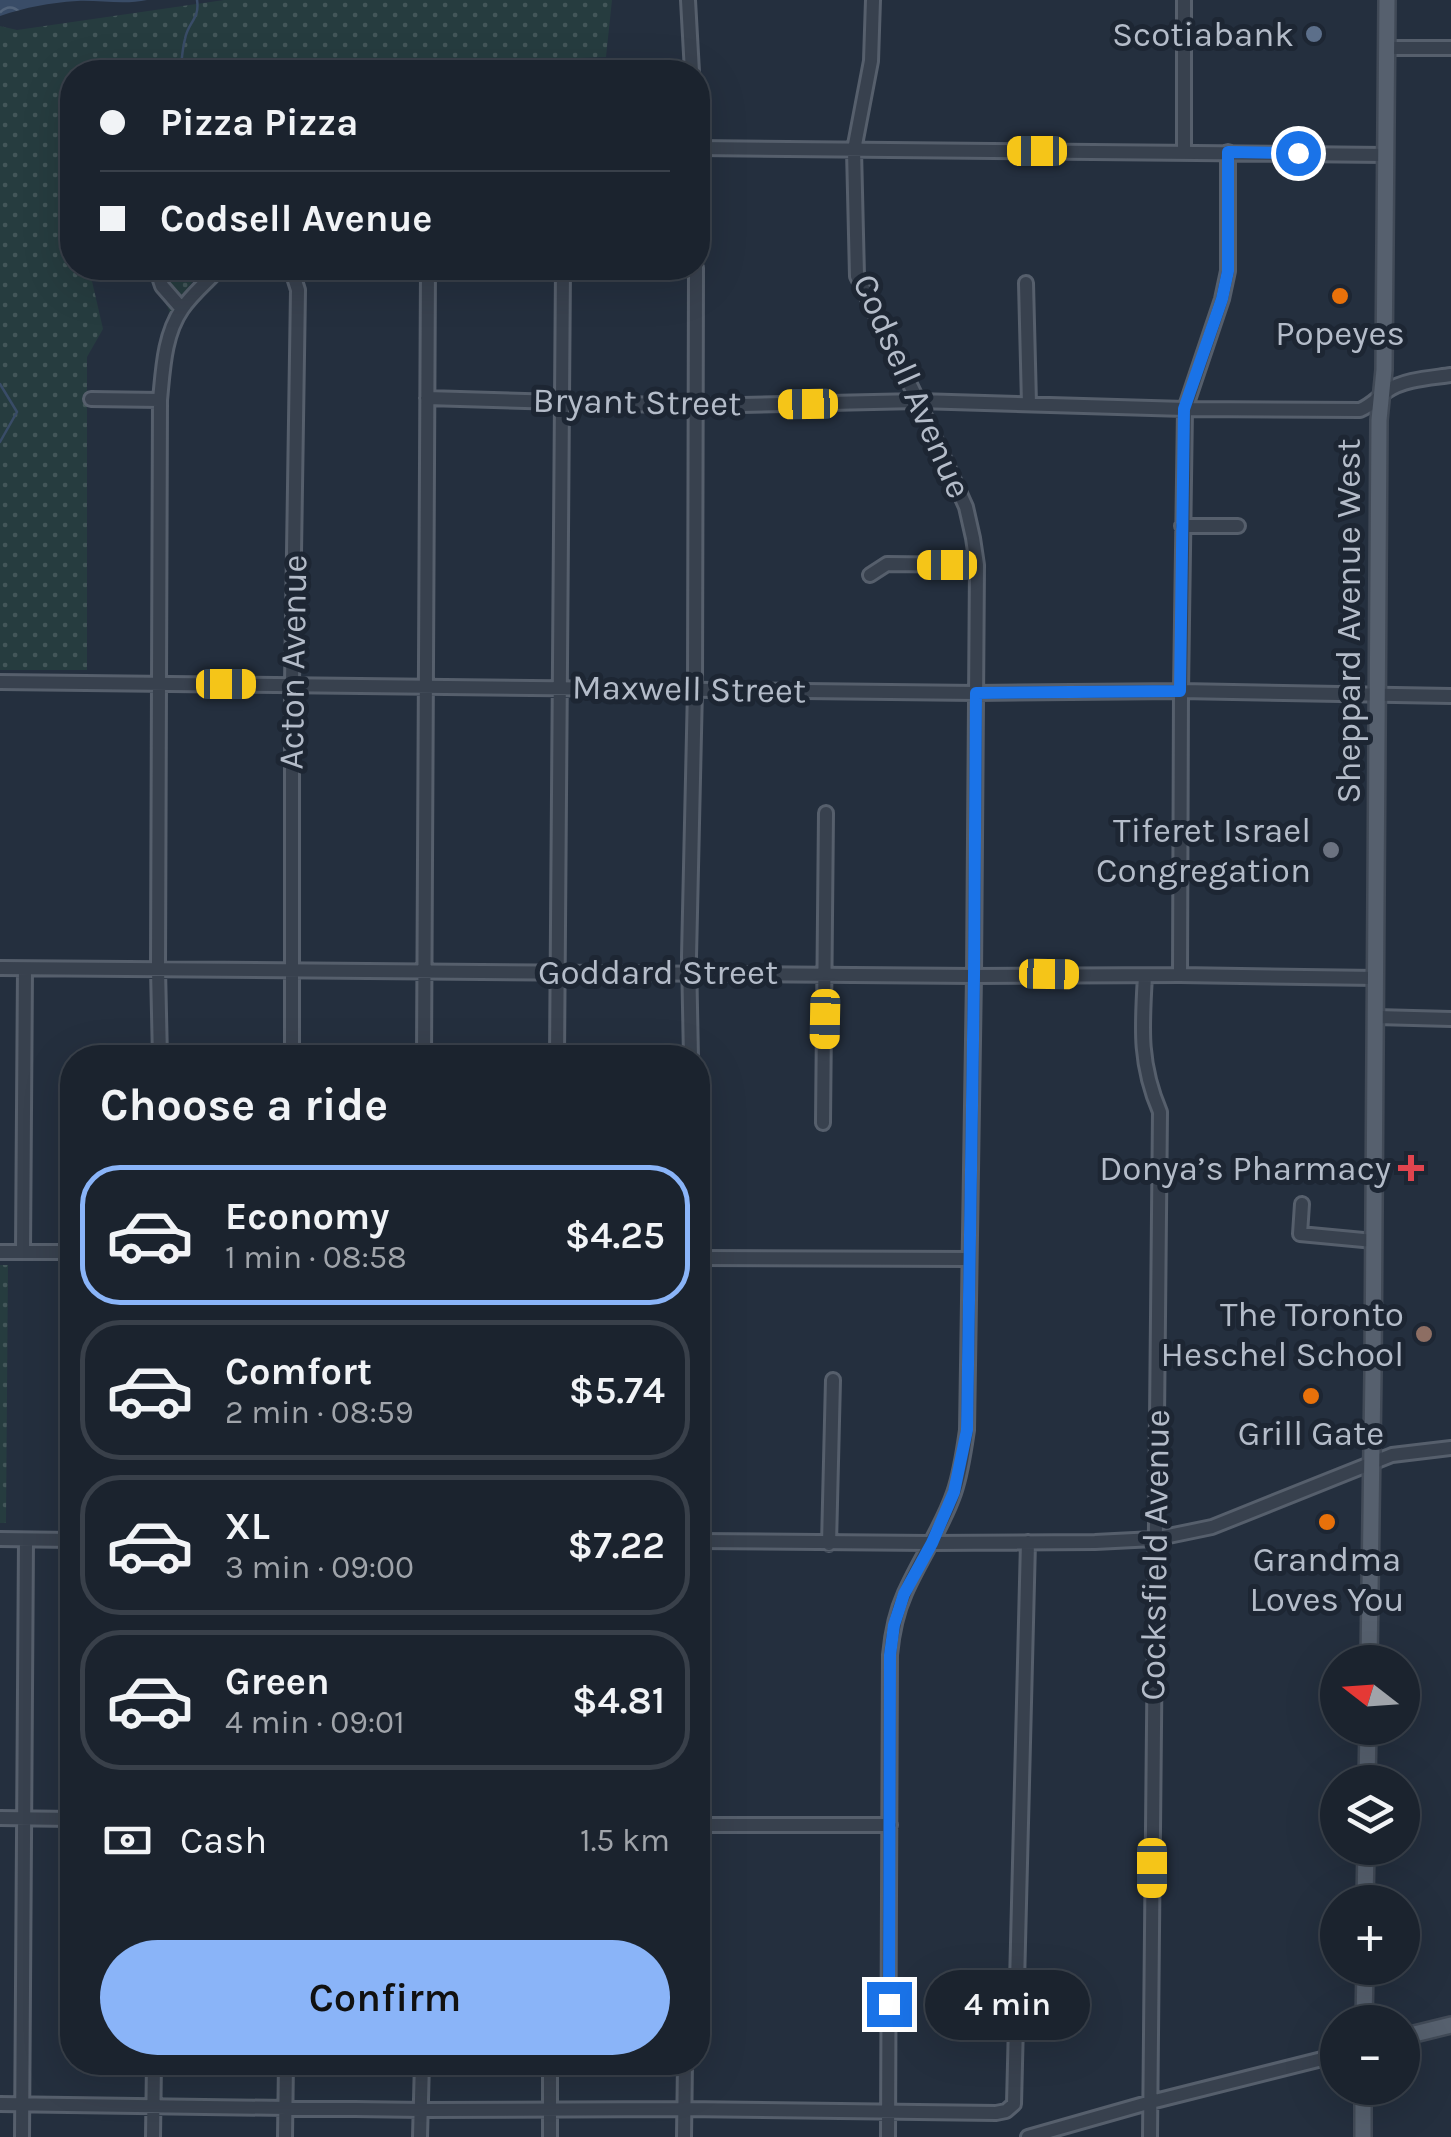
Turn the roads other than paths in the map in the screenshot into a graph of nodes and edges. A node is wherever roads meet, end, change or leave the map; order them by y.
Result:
1 (688, 0) edge
2 (873, 0) edge
3 (1184, 0) edge
4 (1387, 0) edge
5 (1386, 48) junction
6 (1451, 48) edge
7 (691, 60) edge
8 (710, 148) edge
9 (854, 150) junction
10 (1184, 151) junction
11 (1228, 152) junction
12 (1385, 155) junction
13 (160, 280) edge
14 (209, 280) edge
15 (295, 280) edge
16 (428, 280) edge
17 (563, 280) edge
18 (696, 280) edge
19 (1026, 283) dead end
20 (182, 309) junction
21 (1451, 376) edge
22 (1382, 396) junction
23 (427, 398) junction
24 (91, 399) dead end
25 (160, 400) junction
26 (562, 401) junction
27 (918, 402) junction
28 (1029, 404) junction
29 (696, 406) junction
30 (1184, 409) junction
31 (1182, 526) junction
32 (1238, 526) dead end
33 (976, 565) junction
34 (870, 575) dead end
35 (0, 682) edge
36 (160, 683) junction
37 (292, 684) junction
38 (425, 686) junction
39 (560, 687) junction
40 (695, 689) junction
41 (1180, 691) junction
42 (976, 693) junction
43 (1377, 696) junction
44 (1451, 696) edge
45 (826, 813) dead end
46 (0, 968) edge
47 (158, 968) junction
48 (26, 969) junction
49 (291, 969) junction
50 (423, 970) junction
51 (558, 972) junction
52 (690, 972) junction
53 (826, 973) junction
54 (1180, 975) junction
55 (974, 976) junction
56 (1145, 976) junction
57 (1376, 978) junction
58 (1376, 1017) junction
59 (1451, 1019) edge
60 (160, 1045) edge
61 (292, 1045) edge
62 (424, 1045) edge
63 (557, 1045) edge
64 (690, 1045) edge
65 (823, 1123) dead end
66 (1302, 1204) dead end
67 (1374, 1241) junction
68 (0, 1252) edge
69 (23, 1252) junction
70 (60, 1252) edge
71 (710, 1258) edge
72 (969, 1259) junction
73 (833, 1380) dead end
74 (1451, 1448) edge
75 (1372, 1462) junction
76 (1154, 1538) junction
77 (0, 1540) edge
78 (26, 1540) junction
79 (60, 1540) edge
80 (710, 1542) edge
81 (1028, 1542) junction
82 (932, 1543) junction
83 (829, 1544) junction
84 (1369, 1645) edge
85 (0, 1818) edge
86 (25, 1818) junction
87 (60, 1819) edge
88 (710, 1825) edge
89 (890, 1825) junction
90 (1451, 2025) edge
91 (1420, 2033) edge
92 (1320, 2060) edge
93 (154, 2075) edge
94 (286, 2075) edge
95 (422, 2075) edge
96 (550, 2075) edge
97 (685, 2075) edge
98 (1151, 2102) junction
99 (0, 2104) edge
100 (23, 2104) junction
101 (1363, 2105) edge
102 (153, 2106) junction
103 (285, 2108) junction
104 (422, 2110) junction
105 (550, 2110) junction
106 (684, 2110) junction
107 (888, 2111) junction
108 (22, 2137) edge
109 (153, 2137) edge
110 (285, 2137) edge
111 (420, 2137) edge
112 (550, 2137) edge
113 (684, 2137) edge
114 (888, 2137) edge
115 (1028, 2137) edge
116 (1150, 2137) edge
117 (1362, 2137) edge

1 - 7 street
2 - 9 street, Codsell Avenue
3 - 10 street
4 - 5 main road, Sheppard Avenue West
5 - 6 street
5 - 12 main road, Sheppard Avenue West
8 - 9 street
9 - 10 street
9 - 27 street, Codsell Avenue
10 - 11 street
11 - 12 street
11 - 30 street
12 - 22 main road, Sheppard Avenue West
13 - 20 street
14 - 20 street
15 - 37 street, Acton Avenue
16 - 23 street
17 - 26 street
18 - 29 street
19 - 28 street
20 - 25 street
21 - 22 street, Bryant Street
22 - 30 street, Bryant Street
22 - 43 main road, Sheppard Avenue West
23 - 26 street, Bryant Street
23 - 38 street
24 - 25 street
25 - 36 street
26 - 29 street, Bryant Street
26 - 39 street
27 - 28 street, Bryant Street
27 - 29 street, Bryant Street
27 - 33 street, Codsell Avenue
28 - 30 street, Bryant Street
29 - 40 street
30 - 31 street
31 - 32 street
31 - 41 street
33 - 34 street
33 - 42 street, Codsell Avenue
35 - 36 street, Maxwell Street
36 - 37 street, Maxwell Street
36 - 47 street
37 - 38 street, Maxwell Street
37 - 49 street, Acton Avenue
38 - 39 street, Maxwell Street
38 - 50 street
39 - 40 street, Maxwell Street
39 - 51 street
40 - 42 street, Maxwell Street
40 - 52 street
41 - 42 street, Maxwell Street
41 - 43 street, Maxwell Street
41 - 54 street
42 - 55 street, Codsell Avenue
43 - 44 street, Maxwell Street
43 - 57 main road, Sheppard Avenue West
45 - 53 street
46 - 48 street, Goddard Street
47 - 48 street, Goddard Street
47 - 49 street, Goddard Street
47 - 60 street
48 - 69 street
49 - 50 street, Goddard Street
49 - 61 street, Acton Avenue
50 - 51 street, Goddard Street
50 - 62 street
51 - 52 street, Goddard Street
51 - 63 street
52 - 53 street, Goddard Street
52 - 64 street
53 - 55 street, Goddard Street
53 - 65 street
54 - 56 street, Goddard Street
54 - 57 street, Goddard Street
55 - 56 street, Goddard Street
55 - 72 street, Codsell Avenue
56 - 76 street, Cocksfield Avenue
57 - 58 main road, Sheppard Avenue West
58 - 59 street
58 - 67 main road, Sheppard Avenue West
66 - 67 street
67 - 75 main road, Sheppard Avenue West
68 - 69 street
69 - 70 street
71 - 72 street
72 - 82 street, Codsell Avenue
73 - 83 street
74 - 75 street
75 - 76 street
75 - 84 main road, Sheppard Avenue West
76 - 81 street
76 - 98 street, Cocksfield Avenue
77 - 78 street
78 - 79 street
78 - 86 street
80 - 83 street
81 - 82 street
81 - 107 street
82 - 83 street
82 - 89 street, Codsell Avenue
85 - 86 street
86 - 87 street
86 - 100 street
88 - 89 street
89 - 107 street, Codsell Avenue
90 - 91 main road
92 - 98 street
93 - 102 street
94 - 103 street
95 - 104 street
96 - 105 street
97 - 106 street
98 - 115 street
98 - 116 street, Cocksfield Avenue
99 - 100 street
100 - 102 street
100 - 108 street
101 - 117 main road
102 - 103 street
102 - 109 street
103 - 104 street
103 - 110 street
104 - 105 street
104 - 111 street
105 - 106 street
105 - 112 street
106 - 107 street
106 - 113 street
107 - 114 street, Codsell Avenue

